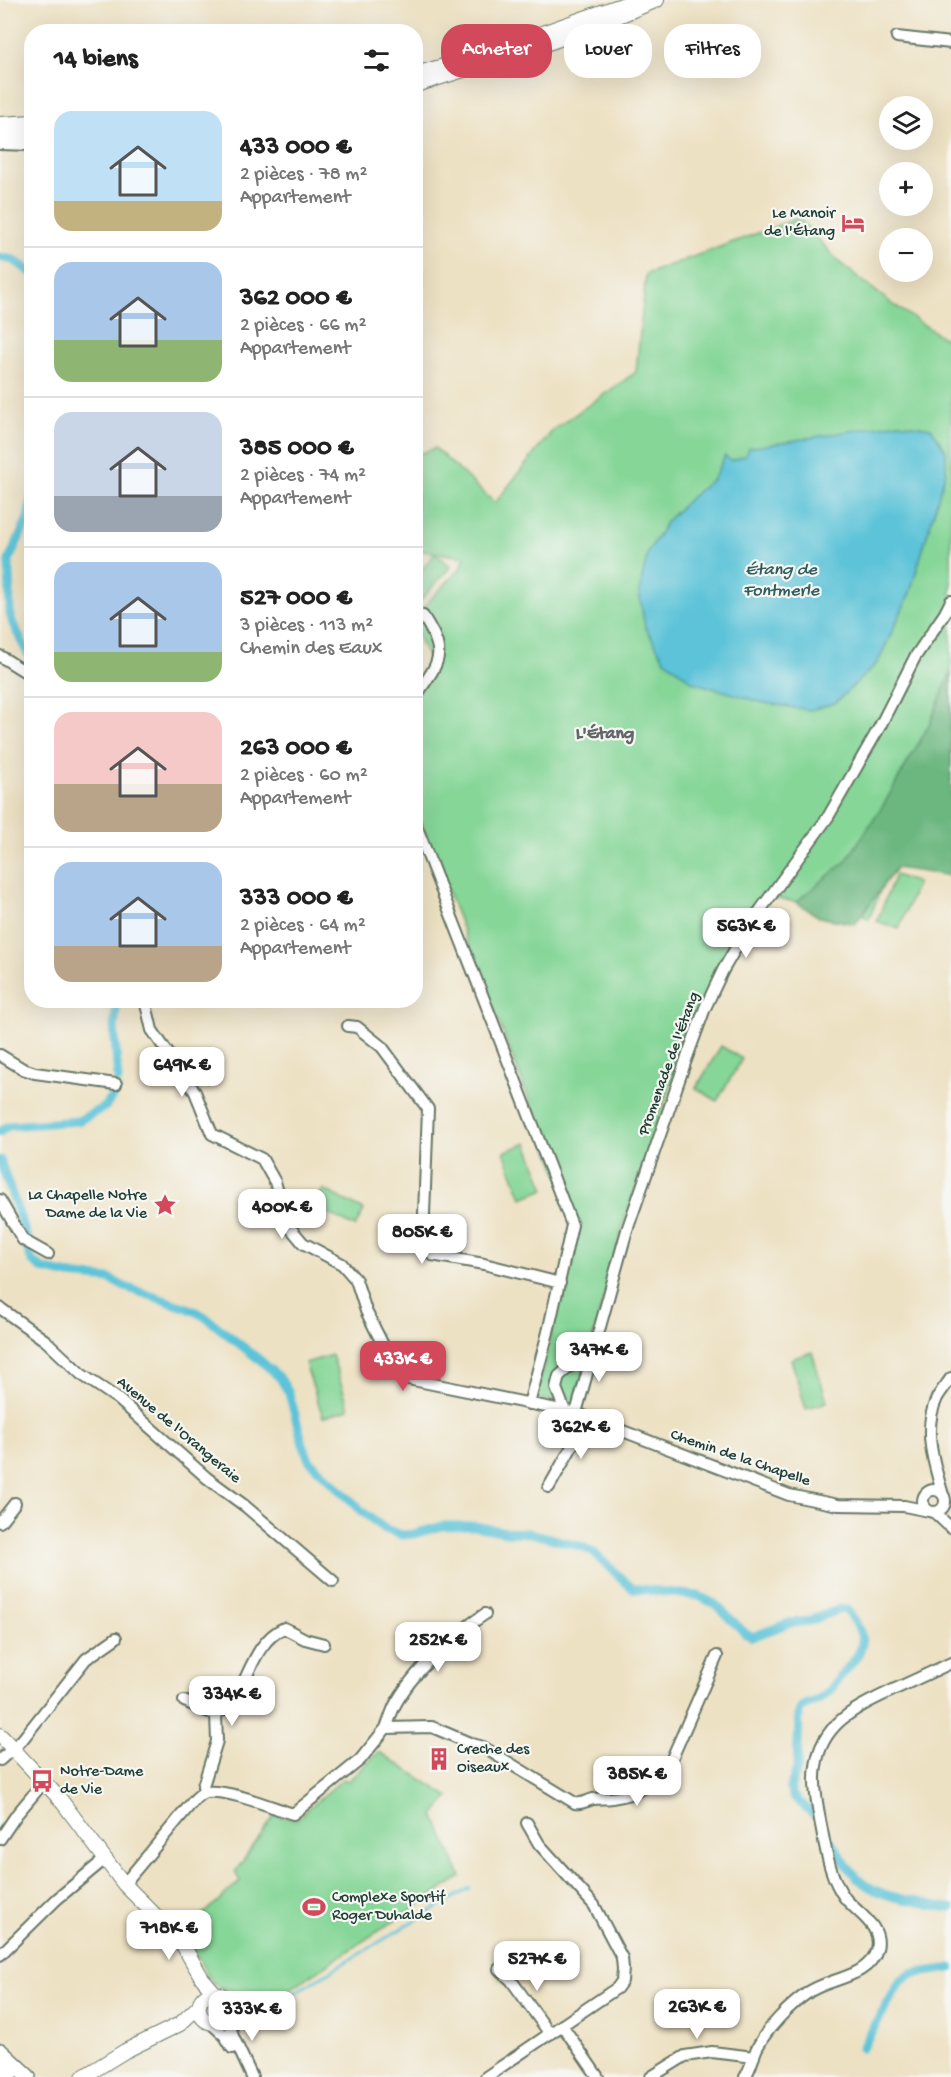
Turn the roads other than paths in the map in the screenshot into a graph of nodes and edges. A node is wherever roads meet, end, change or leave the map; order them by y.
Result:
1 (635, 0) edge
2 (657, 0) edge
3 (582, 24) edge
4 (583, 24) edge
5 (564, 30) edge
6 (564, 31) edge
7 (897, 37) dead end
8 (951, 43) edge
9 (423, 72) edge
10 (423, 82) edge
11 (24, 122) edge
12 (0, 124) edge
13 (0, 133) edge
14 (24, 134) edge
15 (0, 144) edge
16 (24, 145) edge
17 (951, 601) edge
18 (423, 616) edge
19 (0, 656) edge
20 (24, 671) edge
21 (423, 686) edge
22 (423, 843) edge
23 (147, 1008) edge
24 (348, 1026) dead end
25 (0, 1055) edge
26 (116, 1084) dead end
27 (0, 1200) edge
28 (48, 1254) dead end
29 (560, 1283) junction
30 (0, 1308) edge
31 (595, 1345) junction
32 (951, 1378) edge
33 (529, 1404) junction
34 (576, 1414) junction
35 (934, 1466) junction
36 (549, 1487) dead end
37 (926, 1495) junction
38 (944, 1500) junction
39 (15, 1503) dead end
40 (904, 1506) junction
41 (931, 1512) junction
42 (951, 1521) edge
43 (0, 1522) edge
44 (951, 1528) edge
45 (333, 1581) dead end
46 (485, 1614) dead end
47 (116, 1638) dead end
48 (324, 1644) dead end
49 (717, 1656) dead end
50 (951, 1663) edge
51 (184, 1701) dead end
52 (216, 1715) junction
53 (386, 1728) junction
54 (0, 1735) edge
55 (12, 1748) junction
56 (0, 1760) edge
57 (44, 1782) junction
58 (204, 1792) junction
59 (527, 1823) dead end
60 (0, 1839) edge
61 (105, 1859) junction
62 (124, 1884) junction
63 (170, 1930) junction
64 (0, 1955) edge
65 (500, 1969) dead end
66 (214, 1993) junction
67 (200, 2004) junction
68 (227, 2016) junction
69 (208, 2022) junction
70 (180, 2024) junction
71 (562, 2025) junction
72 (550, 2034) junction
73 (0, 2051) edge
74 (754, 2057) junction
75 (0, 2068) edge
76 (9, 2077) edge
77 (28, 2077) edge
78 (83, 2077) edge
79 (246, 2077) edge
80 (252, 2077) edge
81 (486, 2077) edge
82 (598, 2077) edge
83 (651, 2077) edge
84 (745, 2077) edge

1 - 3 main road
2 - 4 main road
5 - 9 main road
6 - 10 main road
7 - 8 street
11 - 12 main road
13 - 14 main road
15 - 16 street
17 - 31 street, Promenade de l'Étang
18 - 21 street
19 - 20 street
22 - 29 street
23 - 33 street, Chemin de la Chapelle
24 - 29 street
25 - 26 street
27 - 28 street
29 - 33 street
30 - 45 street, Avenue de l'Orangeraie
31 - 34 street, Promenade de l'Étang
31 - 34 street
32 - 35 street
33 - 34 street, Chemin de la Chapelle
34 - 36 street, Promenade de l'Étang
34 - 40 street, Chemin de la Chapelle
35 - 37 street
35 - 38 street
37 - 38 street
37 - 40 street, Chemin de la Chapelle
37 - 41 street
38 - 41 street
38 - 42 street
39 - 43 street
40 - 41 street, Chemin de la Chapelle
41 - 44 street
46 - 53 street
47 - 55 street
48 - 52 street
49 - 53 street
50 - 74 street
51 - 52 street
52 - 58 street
53 - 58 street
54 - 55 main road
55 - 56 street
55 - 57 main road
57 - 60 street
57 - 61 main road
58 - 62 street
59 - 71 street
61 - 62 main road
61 - 64 street
62 - 63 main road
63 - 66 main road
63 - 67 main road
65 - 72 street
66 - 67 main road
66 - 68 main road
67 - 69 main road
67 - 70 main road
68 - 69 main road
68 - 80 street
69 - 70 main road
69 - 79 street
70 - 78 main road
71 - 72 street
71 - 82 street
72 - 81 street
73 - 77 highway
74 - 83 street
74 - 84 street
75 - 76 highway

